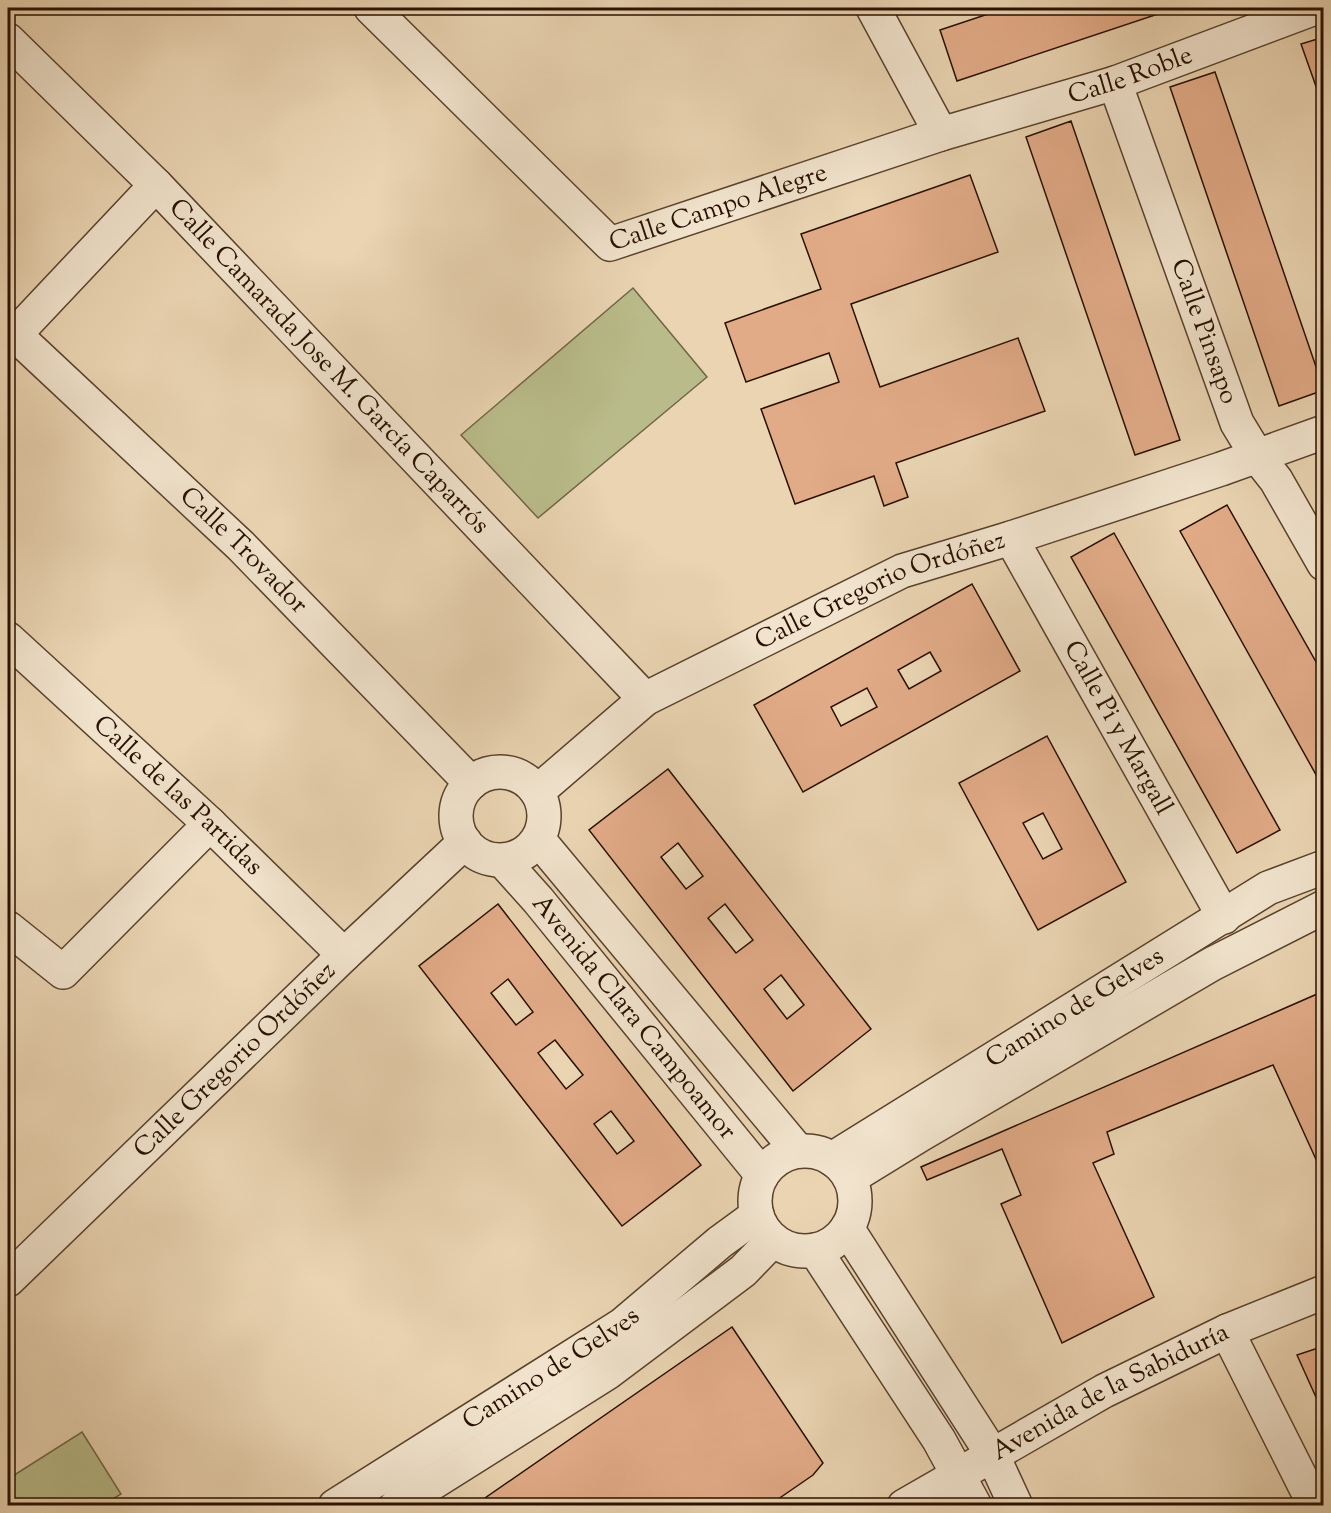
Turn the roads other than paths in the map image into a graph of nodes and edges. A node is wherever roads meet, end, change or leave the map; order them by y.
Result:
1 (370, 8) edge
2 (873, 8) edge
3 (1315, 8) edge
4 (8, 40) edge
5 (1115, 83) junction
6 (941, 134) junction
7 (156, 185) junction
8 (10, 335) edge
9 (1323, 432) edge
10 (1257, 456) junction
11 (1011, 537) junction
12 (1323, 564) edge
13 (8, 639) edge
14 (645, 699) junction
15 (471, 783) junction
16 (537, 792) junction
17 (210, 824) junction
18 (538, 839) junction
19 (465, 842) junction
20 (503, 861) junction
21 (1323, 867) edge
22 (1323, 907) edge
23 (1224, 916) junction
24 (8, 928) edge
25 (344, 955) junction
26 (798, 1152) junction
27 (841, 1168) junction
28 (762, 1175) junction
29 (765, 1227) junction
30 (847, 1228) junction
31 (815, 1250) junction
32 (8, 1280) edge
33 (1323, 1292) edge
34 (1227, 1331) junction
35 (992, 1454) junction
36 (957, 1473) junction
37 (335, 1506) edge
38 (396, 1506) edge
39 (904, 1506) edge
40 (975, 1506) edge
41 (1016, 1506) edge
42 (1315, 1506) edge

1 - 6 street, Calle Campo Alegre
2 - 6 street
3 - 5 street, Calle Roble
4 - 7 street, Calle Camarada Jose M. García Caparrós
5 - 6 street, Calle Roble
5 - 10 street, Calle Pinsapo
7 - 8 street
7 - 14 street, Calle Camarada Jose M. García Caparrós
8 - 15 street, Calle Trovador
9 - 10 street, Calle Gregorio Ordóñez
10 - 11 street, Calle Gregorio Ordóñez
10 - 12 street, Calle Pinsapo
11 - 14 street, Calle Gregorio Ordóñez
11 - 23 street, Calle Pi y Margall
13 - 17 street, Calle de las Partidas
14 - 16 street, Calle Gregorio Ordóñez
15 - 16 street
15 - 19 street
16 - 18 street
17 - 24 street
17 - 25 street, Calle de las Partidas
18 - 20 street
18 - 26 street, Avenida Clara Campoamor
19 - 20 street
19 - 25 street, Calle Gregorio Ordóñez
20 - 28 street, Avenida Clara Campoamor
21 - 23 street, Camino de Gelves
22 - 27 street, Camino de Gelves
23 - 27 street, Camino de Gelves
25 - 32 street, Calle Gregorio Ordóñez
26 - 27 street
26 - 28 street
27 - 30 street
28 - 29 street
29 - 31 street
29 - 37 street, Camino de Gelves
29 - 38 street, Camino de Gelves
30 - 31 street
30 - 35 street
31 - 36 street
33 - 34 street, Avenida de la Sabiduría
34 - 35 street, Avenida de la Sabiduría
34 - 42 street
35 - 36 street, Avenida de la Sabiduría
35 - 41 street
36 - 39 street, Avenida de la Sabiduría
36 - 40 street

